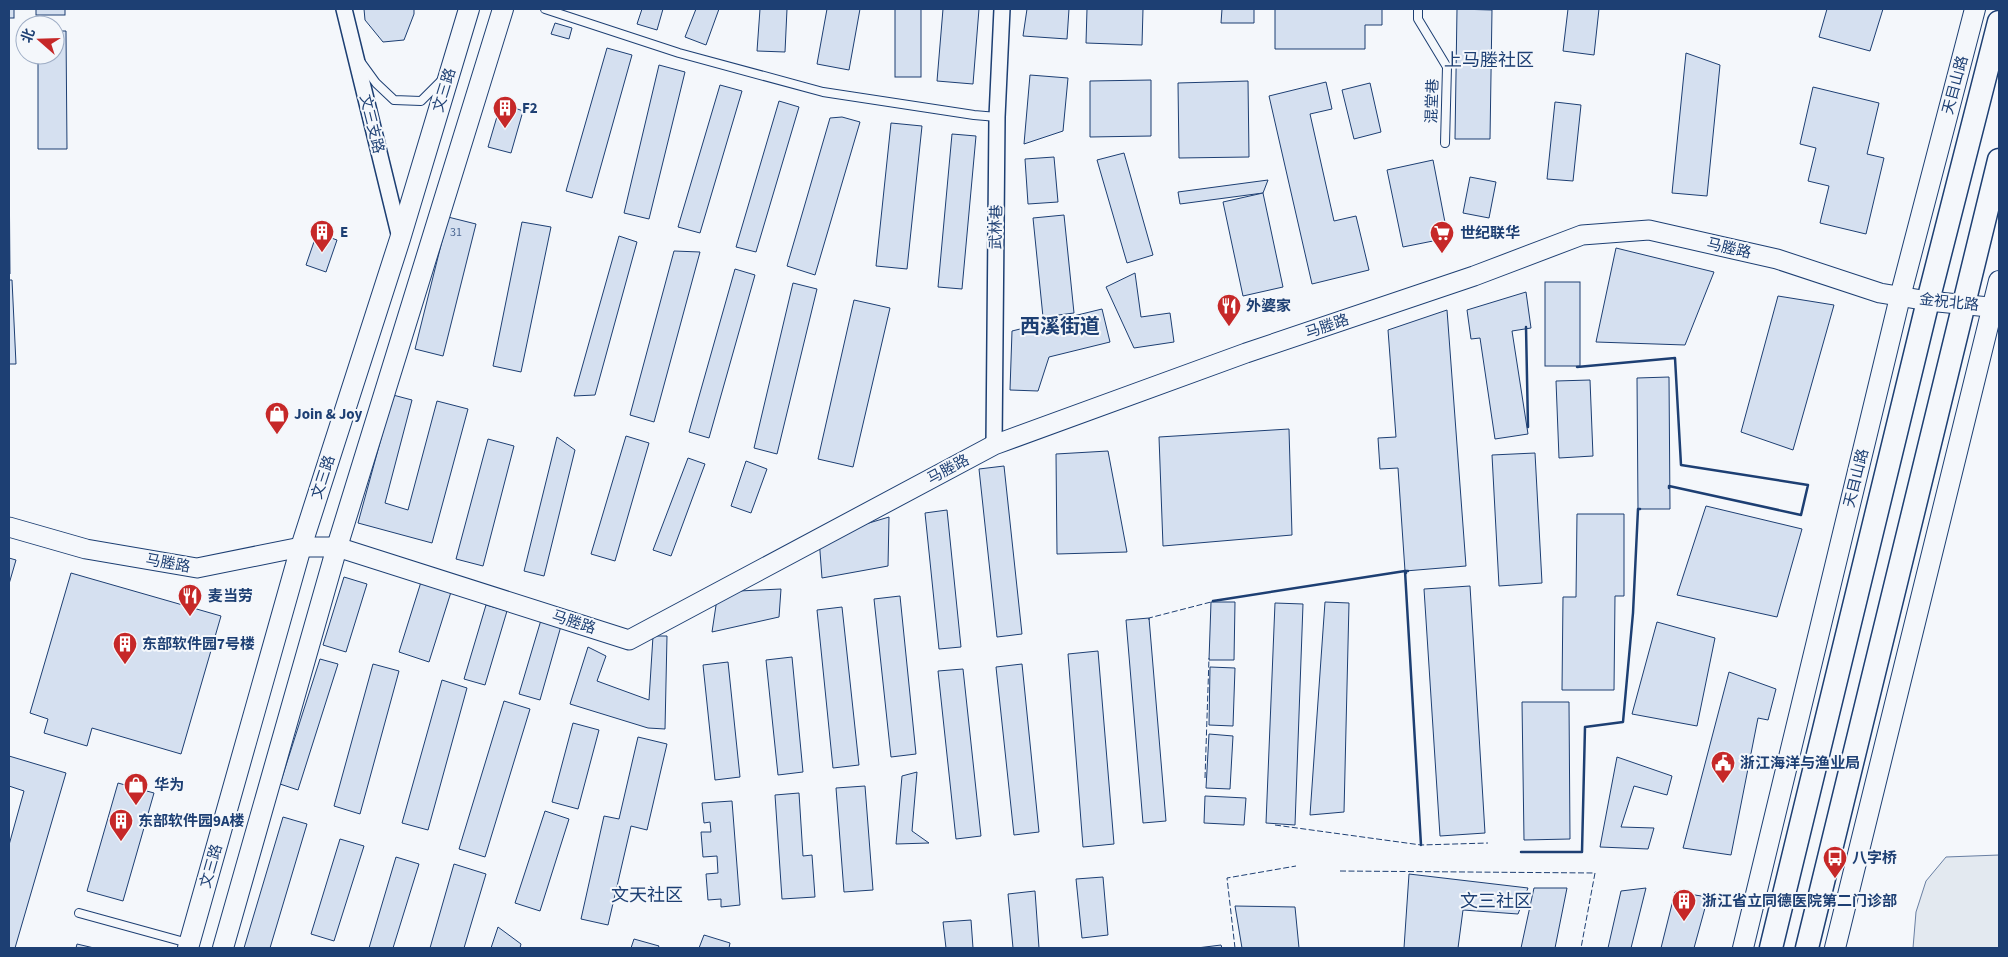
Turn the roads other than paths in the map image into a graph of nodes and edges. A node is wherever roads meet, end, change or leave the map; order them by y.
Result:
1 (344, 9) edge
2 (470, 9) edge
3 (503, 9) edge
4 (545, 9) edge
5 (1002, 9) edge
6 (1418, 9) edge
7 (1975, 9) edge
8 (1999, 22) edge
9 (355, 54) junction
10 (449, 73) junction
11 (997, 117) junction
12 (1444, 143) dead end
13 (1999, 160) edge
14 (400, 239) junction
15 (1999, 281) edge
16 (1900, 297) junction
17 (1928, 301) junction
18 (1964, 305) junction
19 (1996, 307) edge
20 (994, 444) junction
21 (9, 526) edge
22 (300, 547) junction
23 (337, 547) junction
24 (79, 913) dead end
25 (189, 946) edge
26 (223, 948) edge
27 (1743, 948) edge
28 (1771, 948) edge
29 (1807, 948) edge
30 (1835, 948) edge

1 - 9 street, 文三支路
2 - 10 main road, 文三路
3 - 23 main road
4 - 11 lane
5 - 11 street, 武林巷
6 - 12 lane, 混堂巷
7 - 16 main road, 天目山路
8 - 17 main road, 天目山路
9 - 10 lane
9 - 14 street, 文三支路
10 - 14 main road, 文三路
11 - 20 street, 武林巷
13 - 18 main road
14 - 22 main road, 文三路
15 - 19 main road
16 - 17 street, 金祝北路
16 - 20 street, 马塍路
16 - 27 main road, 天目山路
17 - 18 street, 金祝北路
17 - 28 main road, 天目山路
18 - 19 street, 金祝北路
18 - 29 main road
19 - 30 main road
20 - 23 street, 马塍路
21 - 22 street, 马塍路
22 - 23 street, 马塍路
22 - 25 main road, 文三路
23 - 26 main road
24 - 25 lane

